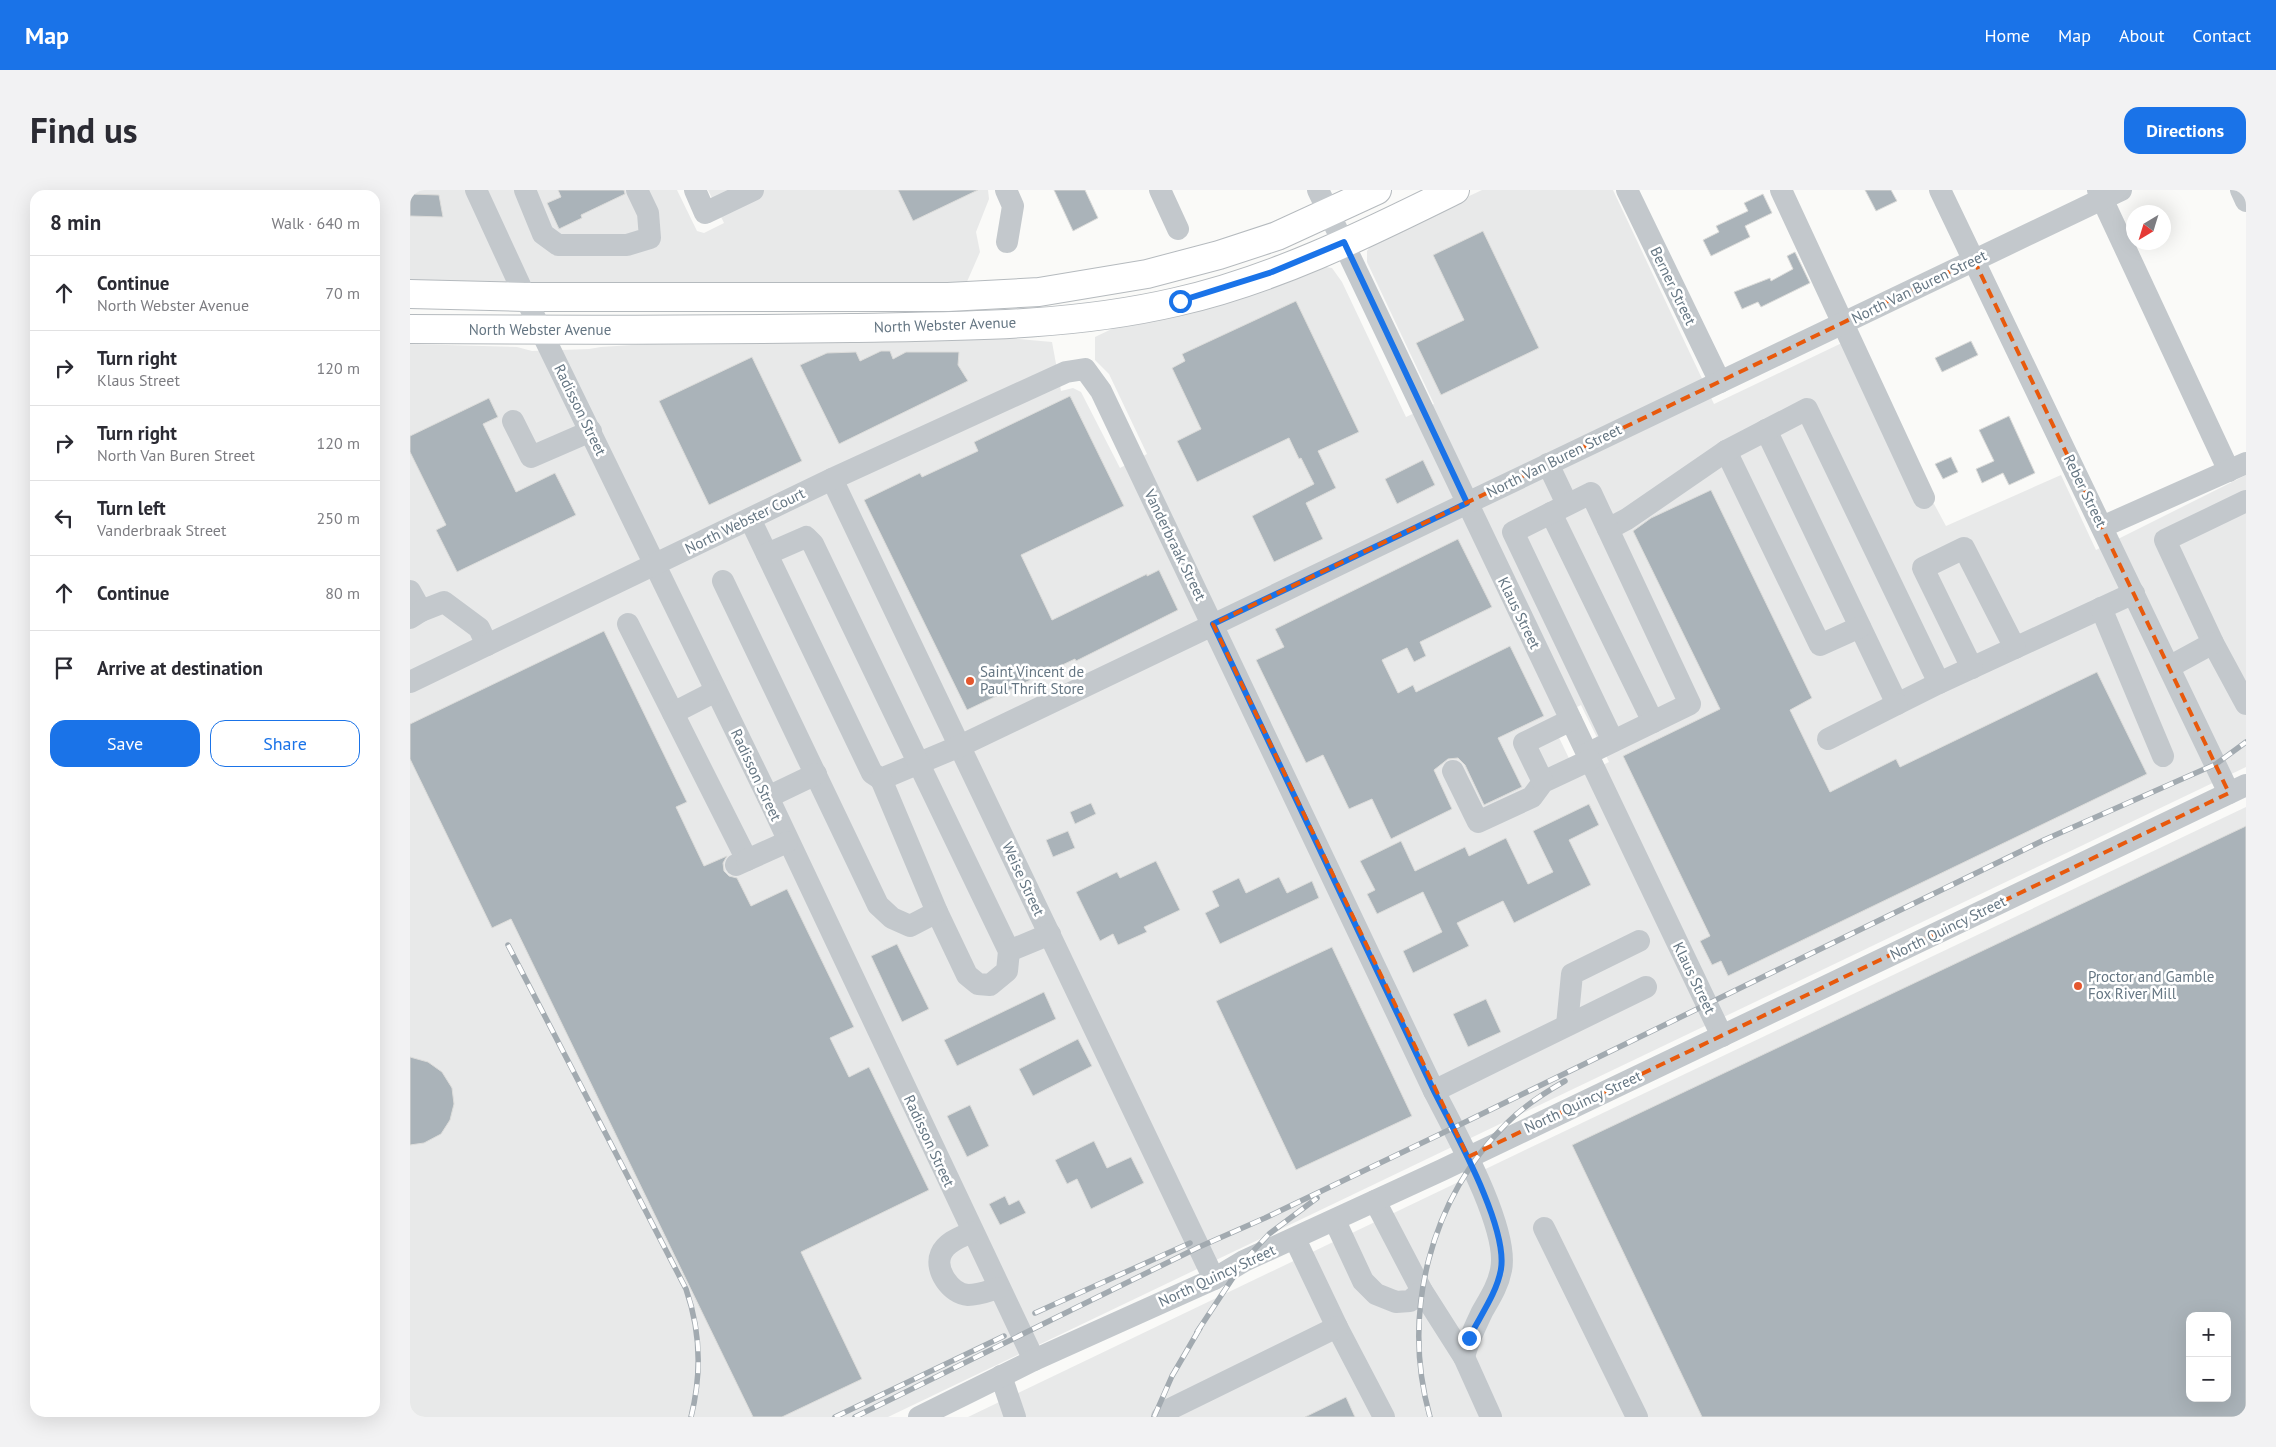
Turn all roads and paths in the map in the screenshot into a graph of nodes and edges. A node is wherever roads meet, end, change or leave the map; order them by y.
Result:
1 (476, 190) edge
2 (525, 190) edge
3 (637, 190) edge
4 (694, 190) edge
5 (754, 190) edge
6 (1006, 190) edge
7 (1160, 190) edge
8 (1377, 190) edge
9 (1455, 190) edge
10 (1627, 190) edge
11 (1781, 190) edge
12 (1940, 190) edge
13 (2241, 190) edge
14 (2107, 193) edge
15 (1324, 201) edge
16 (2246, 201) edge
17 (1178, 229) dead end
18 (1007, 242) dead end
19 (1344, 242) junction
20 (1974, 260) junction
21 (410, 294) edge
22 (525, 297) junction
23 (1845, 323) junction
24 (410, 329) edge
25 (541, 331) junction
26 (1084, 369) joint
27 (1720, 382) junction
28 (514, 421) dead end
29 (1766, 430) junction
30 (590, 431) junction
31 (1726, 450) junction
32 (1548, 464) junction
33 (2238, 467) edge
34 (832, 479) junction
35 (1924, 498) dead end
36 (2246, 501) edge
37 (1467, 503) junction
38 (1559, 509) junction
39 (750, 519) junction
40 (2102, 527) junction
41 (1608, 529) junction
42 (767, 554) junction
43 (656, 564) junction
44 (723, 581) dead end
45 (410, 591) edge
46 (2134, 593) junction
47 (2101, 608) junction
48 (415, 615) edge
49 (628, 624) dead end
50 (1213, 624) junction
51 (1860, 628) junction
52 (2213, 643) junction
53 (487, 645) junction
54 (2015, 648) junction
55 (2169, 667) junction
56 (1972, 668) junction
57 (410, 682) edge
58 (1940, 683) junction
59 (716, 691) junction
60 (1896, 704) junction
61 (2246, 704) edge
62 (673, 713) junction
63 (1570, 720) junction
64 (1653, 722) junction
65 (1828, 739) dead end
66 (1613, 741) junction
67 (960, 746) junction
68 (2163, 756) dead end
69 (1588, 757) junction
70 (919, 763) junction
71 (1453, 771) dead end
72 (816, 774) junction
73 (881, 780) junction
74 (1544, 782) junction
75 (2238, 789) edge
76 (768, 797) junction
77 (787, 842) junction
78 (937, 912) junction
79 (1050, 934) junction
80 (1638, 941) dead end
81 (1009, 951) junction
82 (1646, 987) dead end
83 (1567, 1025) junction
84 (1722, 1036) junction
85 (1434, 1091) junction
86 (1468, 1157) junction
87 (1375, 1201) junction
88 (1335, 1221) junction
89 (1544, 1228) dead end
90 (972, 1232) junction
91 (1295, 1239) junction
92 (1214, 1278) junction
93 (998, 1288) junction
94 (1422, 1292) junction
95 (1336, 1327) junction
96 (1464, 1357) junction
97 (1034, 1360) junction
98 (1001, 1376) junction
99 (919, 1417) edge
100 (1015, 1417) edge
101 (1162, 1417) edge
102 (1384, 1417) edge
103 (1491, 1417) edge
104 (1637, 1417) edge

1 - 22 street, Radisson Street
2 - 3 street
4 - 5 street
6 - 18 street
7 - 17 street
8 - 15 main road, North Webster Avenue
9 - 19 main road, North Webster Avenue
10 - 27 street, Berner Street
11 - 23 street
12 - 20 street, Reber Street
13 - 16 street
14 - 20 street, North Van Buren Street
14 - 33 street
15 - 19 street, Klaus Street
15 - 22 main road, North Webster Avenue
19 - 25 main road, North Webster Avenue
19 - 37 street, Klaus Street
20 - 23 street, North Van Buren Street
20 - 40 street, Reber Street
21 - 22 main road, North Webster Avenue
22 - 25 street, Radisson Street
23 - 27 street, North Van Buren Street
23 - 35 street
24 - 25 main road, North Webster Avenue
25 - 30 street, Radisson Street
26 - 34 street, North Webster Court
26 - 50 street, Vanderbraak Street
27 - 32 street, North Van Buren Street
28 - 30 street
29 - 31 street
29 - 51 street
29 - 58 street
30 - 43 street, Radisson Street
31 - 41 street
31 - 51 street
32 - 37 street, North Van Buren Street
32 - 38 street
33 - 40 street
34 - 39 street, North Webster Court
34 - 67 street, Weise Street
36 - 52 street
37 - 50 street, North Van Buren Street
37 - 63 street, Klaus Street
38 - 41 street
38 - 64 street
38 - 66 street
39 - 42 street
39 - 43 street, North Webster Court
40 - 46 street, Reber Street
41 - 64 street
42 - 70 street
42 - 73 street
43 - 53 street, North Webster Court
43 - 59 street, Radisson Street
44 - 72 street
45 - 48 street
46 - 47 street
46 - 55 street, Reber Street
47 - 54 street
47 - 68 street
48 - 53 street
49 - 62 street
50 - 67 street, North Van Buren Street
50 - 85 street, Vanderbraak Street
51 - 60 street
52 - 55 street
52 - 61 street
53 - 57 street, North Webster Court
54 - 56 street
54 - 56 street
55 - 75 street, Reber Street
56 - 58 street
58 - 60 street
59 - 62 street
59 - 76 street, Radisson Street
60 - 65 street
62 - 77 street
63 - 69 street, Klaus Street
63 - 74 street
64 - 66 street
66 - 69 street
67 - 70 street, North Van Buren Street
67 - 79 street, Weise Street
69 - 74 street
69 - 84 street, Klaus Street
70 - 73 street, North Van Buren Street
70 - 81 street
71 - 74 street
72 - 76 street
72 - 78 street
73 - 78 street
75 - 84 street, North Quincy Street
76 - 77 street, Radisson Street
77 - 90 street, Radisson Street
78 - 81 street
79 - 81 street
79 - 92 street, Weise Street
80 - 83 street
82 - 83 street
83 - 85 street
84 - 86 street, North Quincy Street
85 - 86 street, Vanderbraak Street
86 - 87 street, North Quincy Street
86 - 96 street, Vanderbraak Street
87 - 88 street, North Quincy Street
87 - 94 street
88 - 91 street, North Quincy Street
88 - 94 street
89 - 104 street
90 - 93 street, Radisson Street
90 - 93 street
91 - 92 street, North Quincy Street
91 - 95 street
92 - 97 street, North Quincy Street
93 - 97 street, Radisson Street
94 - 96 street
95 - 101 street
95 - 102 street
96 - 103 street
97 - 98 street, North Quincy Street
98 - 99 street, North Quincy Street
98 - 100 street

